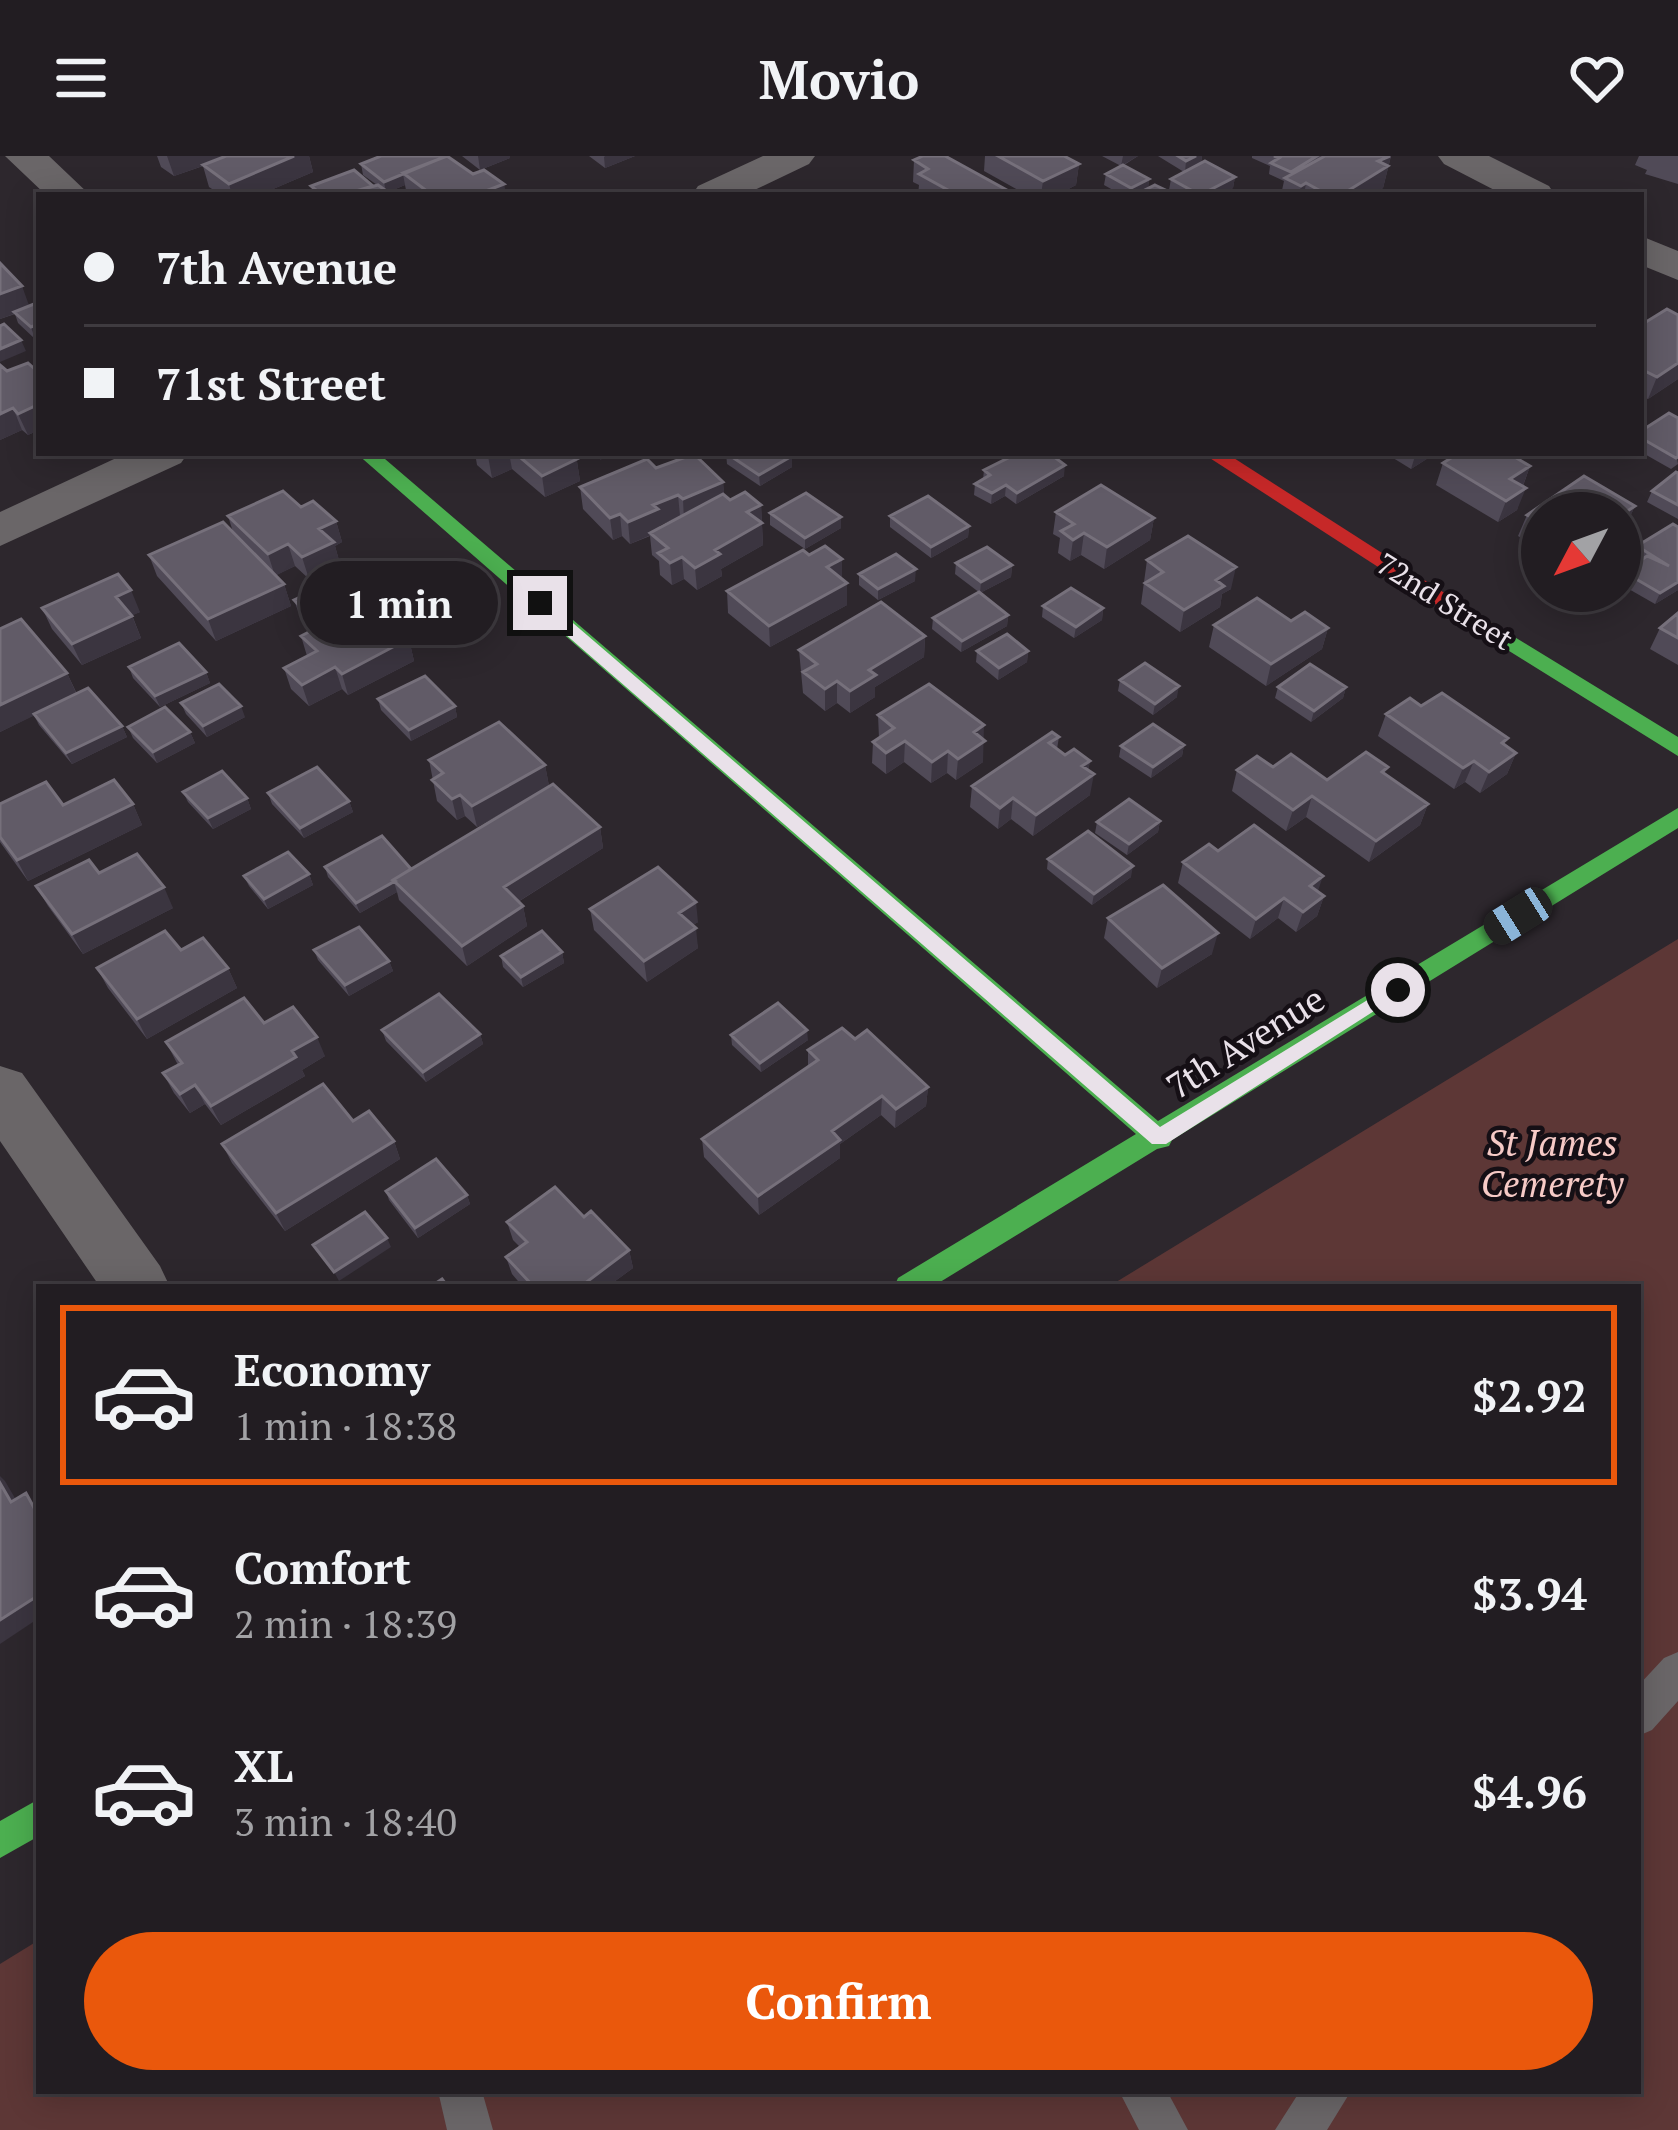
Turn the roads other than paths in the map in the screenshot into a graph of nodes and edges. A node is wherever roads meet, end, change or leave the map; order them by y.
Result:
1 (25, 156) edge
2 (1458, 156) edge
3 (780, 163) edge
4 (67, 192) edge
5 (718, 192) edge
6 (803, 192) edge
7 (1529, 192) edge
8 (1644, 250) edge
9 (1678, 267) edge
10 (159, 456) edge
11 (369, 456) edge
12 (1217, 456) edge
13 (0, 531) edge
14 (1678, 748) edge
15 (1678, 817) edge
16 (0, 1091) edge
17 (1159, 1138) junction
18 (135, 1284) edge
19 (913, 1284) edge
20 (1678, 1672) edge
21 (1641, 1713) edge
22 (36, 1818) edge
23 (0, 1841) edge
24 (461, 2094) edge
25 (1143, 2094) edge
26 (1327, 2094) edge
27 (470, 2130) edge
28 (1165, 2130) edge
29 (1298, 2130) edge

1 - 4 street
2 - 7 street
3 - 5 street
3 - 6 street
8 - 9 street
10 - 13 street
11 - 17 street
12 - 14 street, 72nd Street
15 - 17 street, 7th Avenue
16 - 18 street
17 - 19 street, 7th Avenue
20 - 21 lane
22 - 23 street
24 - 27 lane
25 - 28 lane
26 - 29 lane

